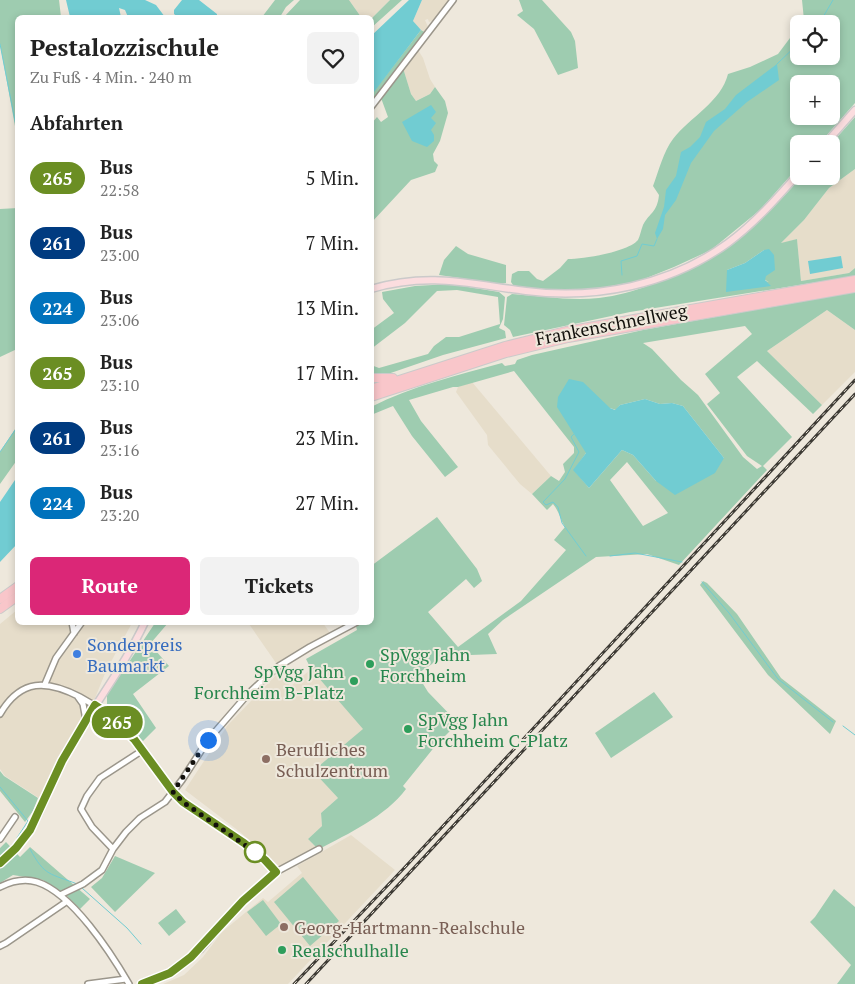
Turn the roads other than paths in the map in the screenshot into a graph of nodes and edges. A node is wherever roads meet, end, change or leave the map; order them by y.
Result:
1 (453, 0) edge
2 (374, 103) edge
3 (855, 110) edge
4 (833, 135) edge
5 (790, 183) edge
6 (855, 280) edge
7 (374, 288) edge
8 (855, 288) edge
9 (408, 376) junction
10 (374, 378) edge
11 (374, 388) edge
12 (374, 396) edge
13 (15, 588) edge
14 (15, 598) edge
15 (0, 599) edge
16 (0, 609) edge
17 (73, 625) edge
18 (80, 625) edge
19 (142, 625) edge
20 (351, 625) edge
21 (74, 633) junction
22 (45, 684) junction
23 (78, 696) junction
24 (95, 705) junction
25 (107, 713) junction
26 (0, 714) edge
27 (85, 722) junction
28 (143, 750) junction
29 (173, 792) junction
30 (16, 817) dead end
31 (0, 839) edge
32 (113, 849) junction
33 (319, 849) dead end
34 (0, 863) edge
35 (276, 872) junction
36 (0, 887) edge
37 (60, 896) junction
38 (66, 902) junction
39 (0, 946) edge
40 (128, 981) edge
41 (88, 984) edge
42 (142, 984) edge

1 - 2 street
3 - 4 main road
5 - 7 main road
6 - 9 highway, Frankenschnellweg
8 - 12 highway, Frankenschnellweg
9 - 10 highway
9 - 11 highway, Frankenschnellweg
13 - 15 highway
14 - 16 highway
17 - 21 street
18 - 21 street
19 - 24 main road
20 - 29 street
21 - 22 street
22 - 23 street
22 - 26 street
23 - 24 street
23 - 27 street
24 - 25 street
24 - 27 main road
25 - 27 street
25 - 28 street
27 - 34 main road
28 - 29 street
28 - 32 street
29 - 32 street
29 - 35 street
30 - 31 street
32 - 37 street
33 - 35 street
35 - 42 street
36 - 37 street
37 - 38 street
38 - 39 street
38 - 40 street
40 - 41 street

